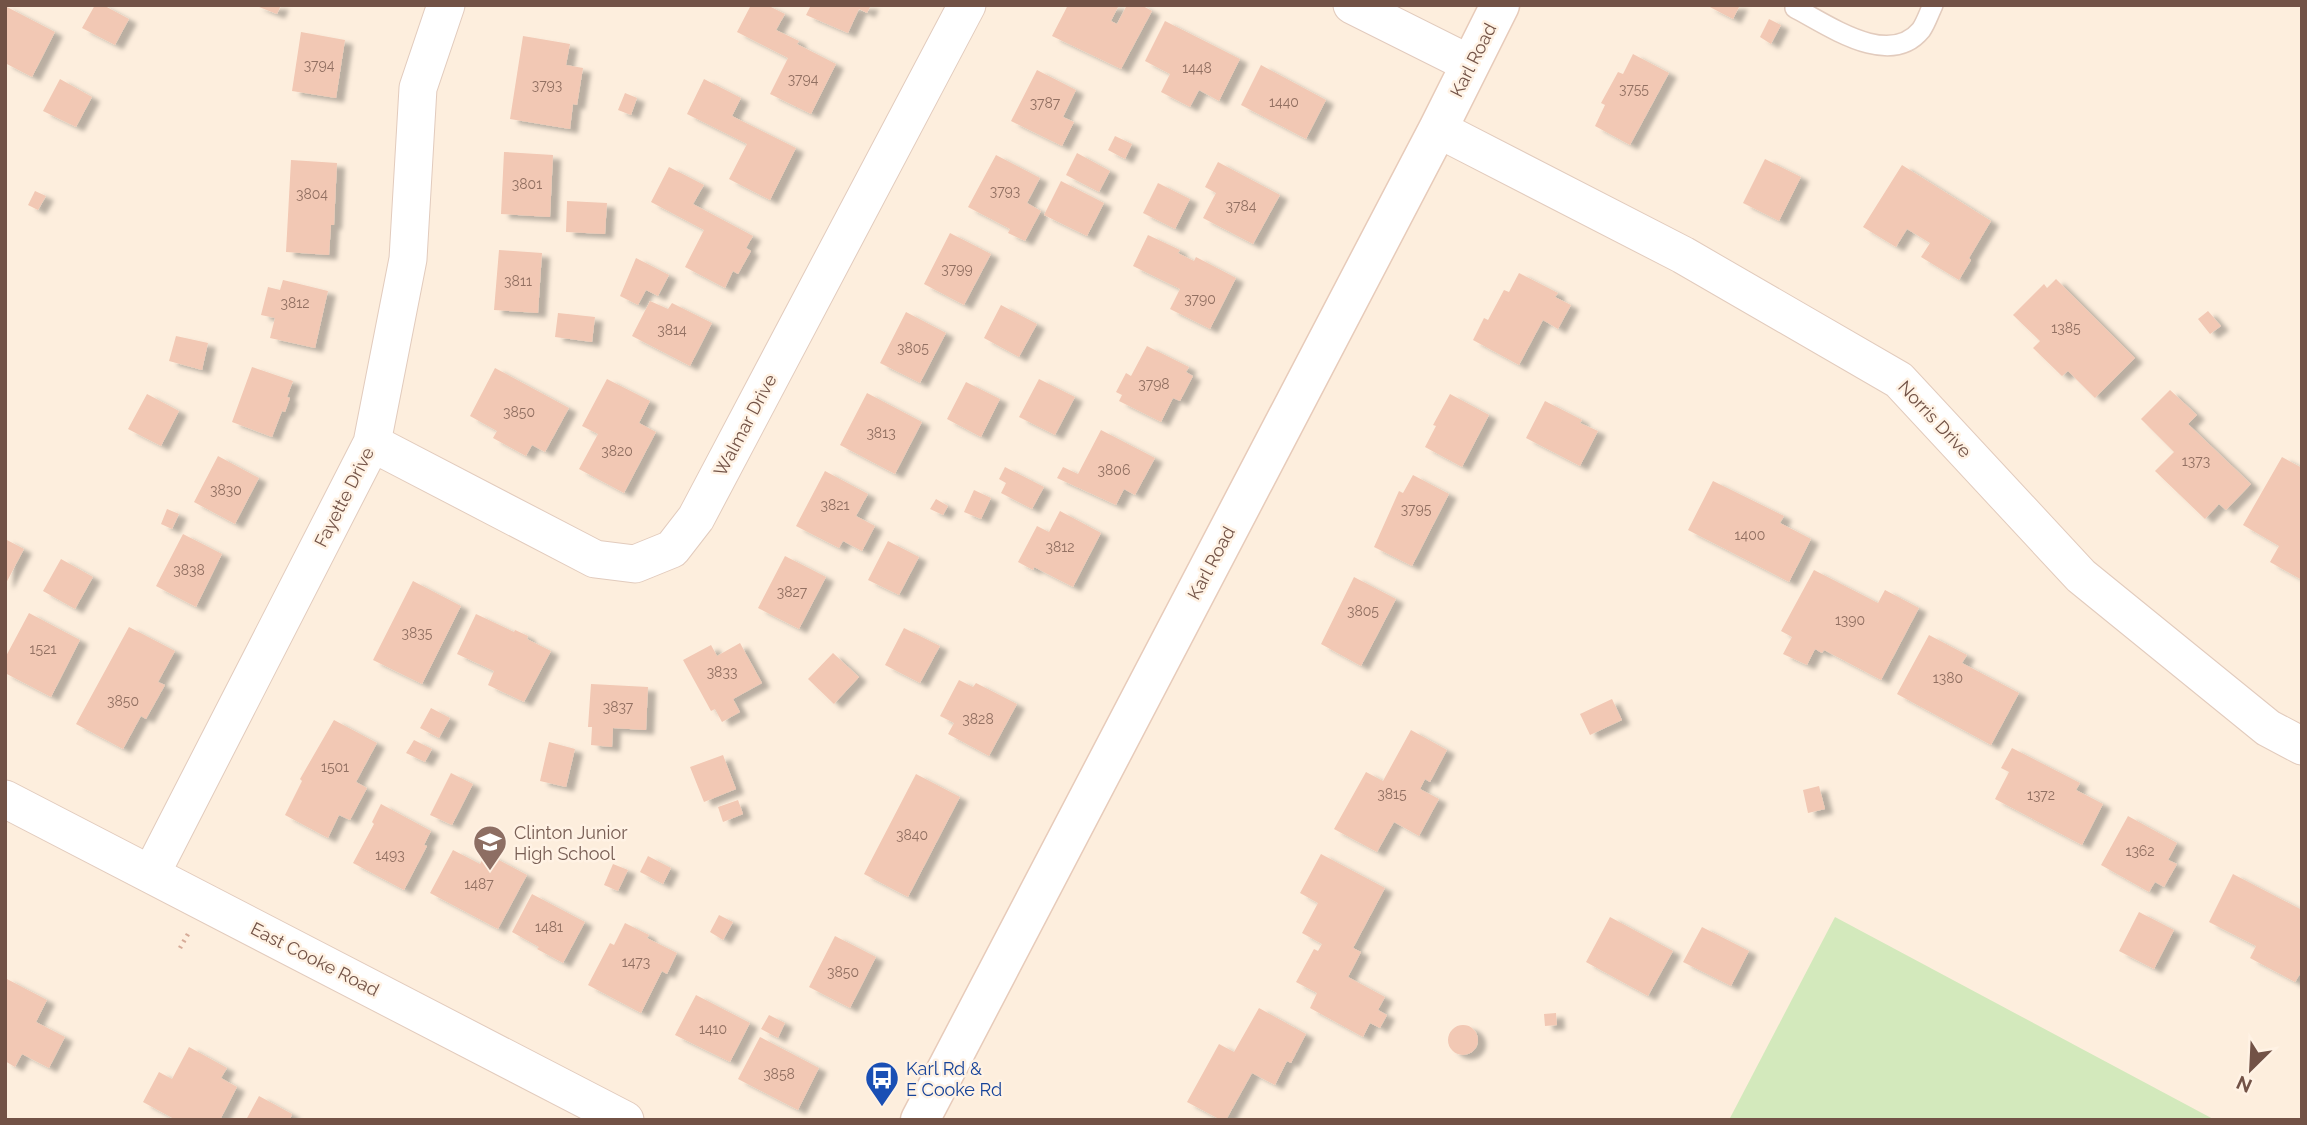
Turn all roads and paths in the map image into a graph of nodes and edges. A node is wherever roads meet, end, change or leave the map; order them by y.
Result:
1 (446, 5) edge
2 (967, 5) edge
3 (1352, 5) edge
4 (1500, 5) edge
5 (1933, 5) edge
6 (1795, 8) dead end
7 (1470, 64) junction
8 (1438, 129) junction
9 (372, 443) junction
10 (2302, 746) edge
11 (5, 799) edge
12 (152, 874) junction
13 (190, 930) dead end
14 (180, 948) dead end
15 (625, 1120) edge
16 (920, 1120) edge

1 - 9 street, Fayette Drive
2 - 9 street, Walmar Drive
3 - 7 street
4 - 7 main road, Karl Road
5 - 6 lane
7 - 8 main road, Karl Road
8 - 10 street, Norris Drive
8 - 16 main road, Karl Road
9 - 12 street, Fayette Drive
11 - 12 street, East Cooke Road
12 - 15 street, East Cooke Road
13 - 14 path

